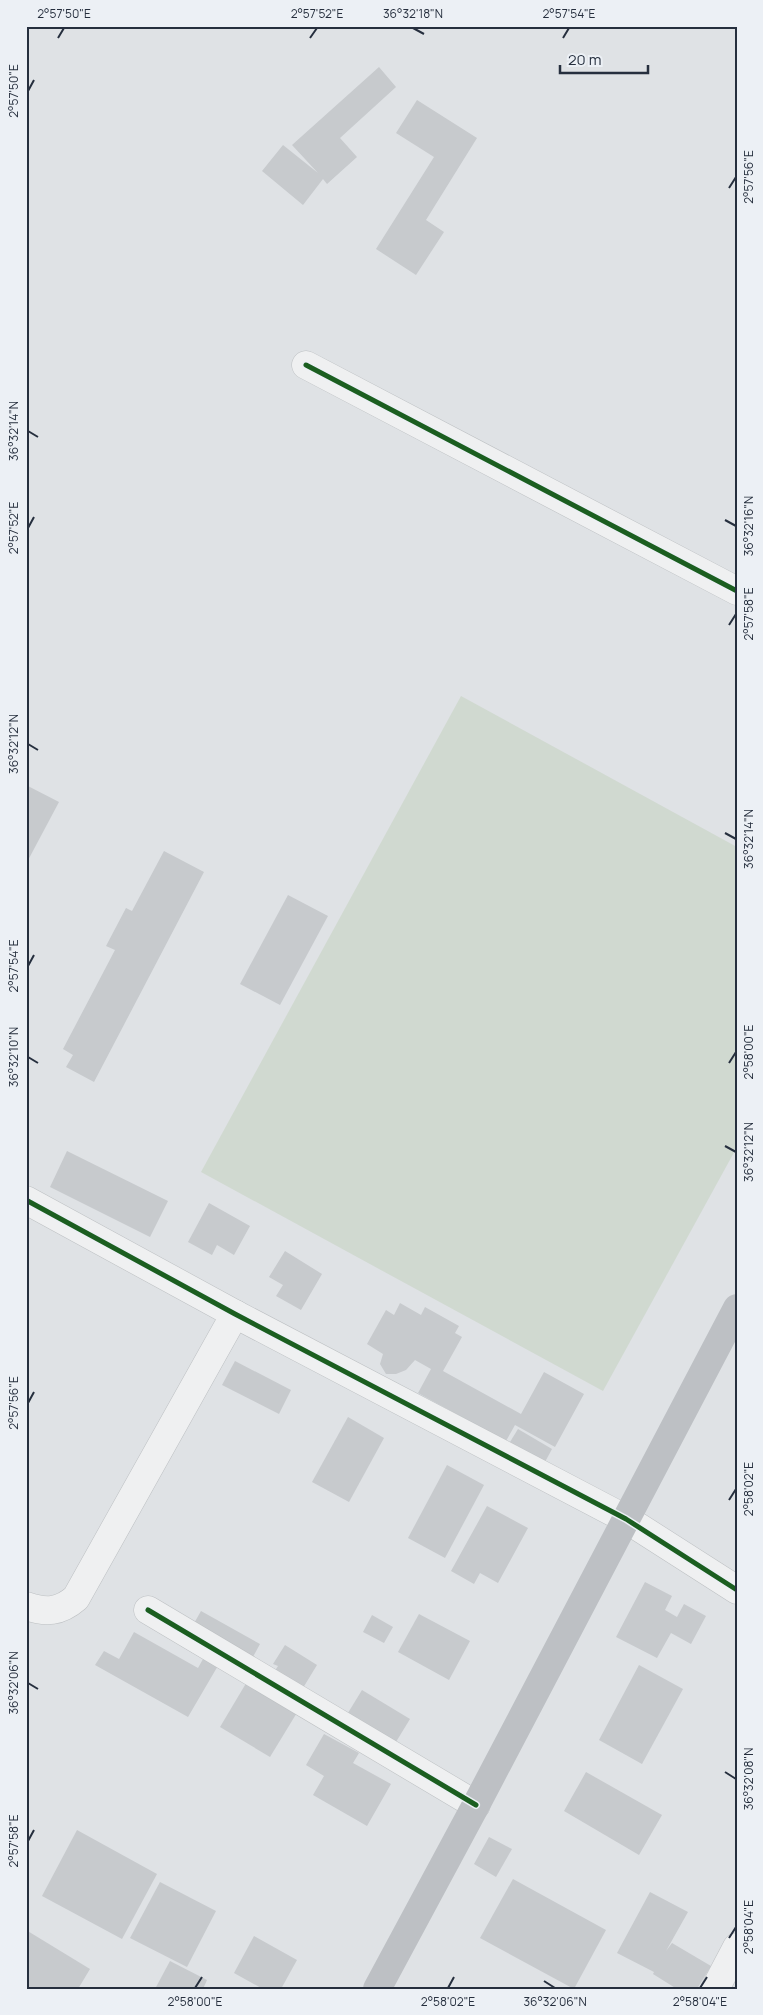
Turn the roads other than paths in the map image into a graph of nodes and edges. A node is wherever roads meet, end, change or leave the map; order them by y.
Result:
1 (306, 365) dead end
2 (737, 591) edge
3 (26, 1200) edge
4 (737, 1308) edge
5 (235, 1314) junction
6 (626, 1519) junction
7 (737, 1590) edge
8 (26, 1606) edge
9 (148, 1610) dead end
10 (476, 1805) junction
11 (737, 1947) edge
12 (376, 1989) edge
13 (715, 1989) edge

1 - 2 street
3 - 5 street
4 - 6 main road
5 - 6 street
5 - 8 street
6 - 7 street
6 - 10 main road
9 - 10 street
10 - 12 main road
11 - 13 street

